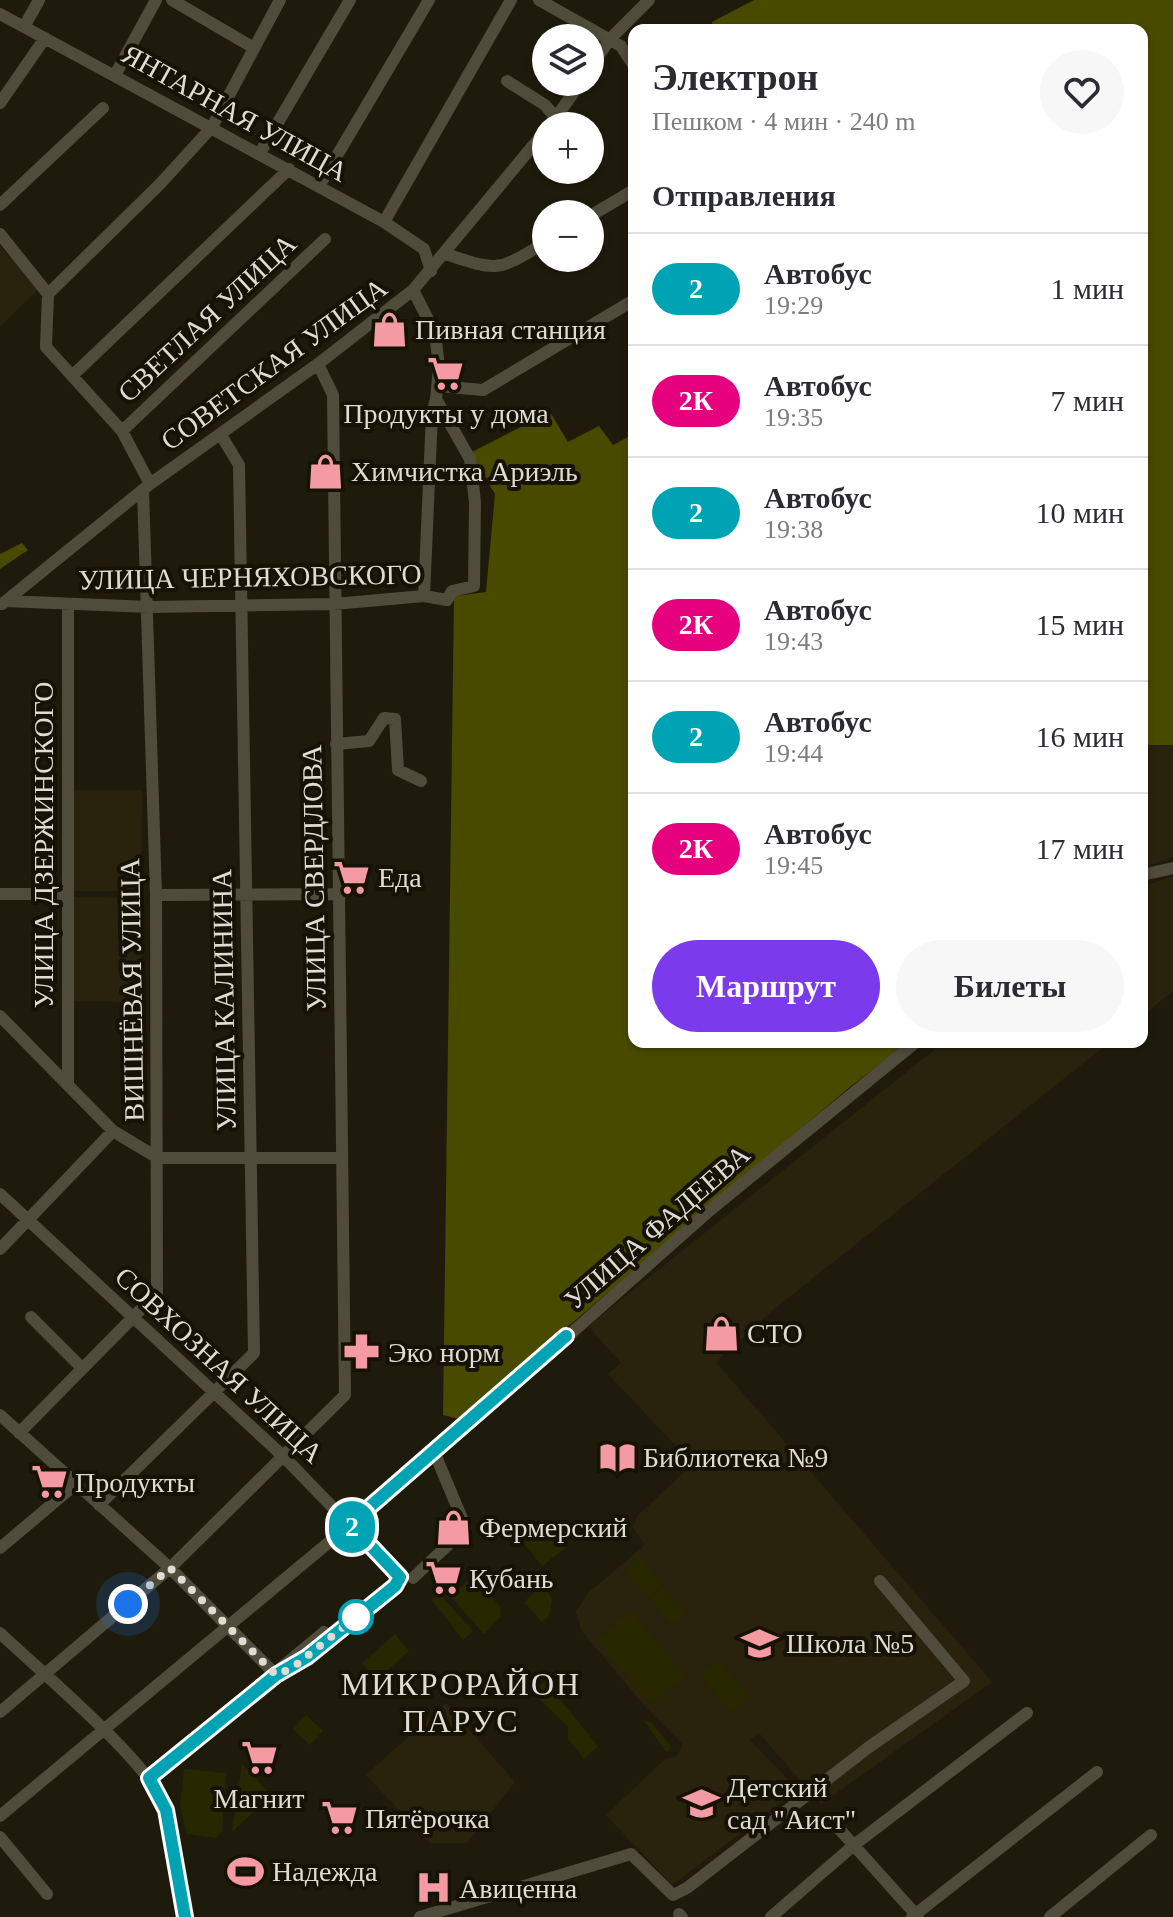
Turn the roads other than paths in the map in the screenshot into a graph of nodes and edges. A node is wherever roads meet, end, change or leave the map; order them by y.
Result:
1 (39, 0) edge
2 (156, 0) edge
3 (172, 0) edge
4 (280, 0) edge
5 (350, 0) edge
6 (429, 0) edge
7 (511, 0) edge
8 (539, 0) edge
9 (649, 0) edge
10 (0, 14) edge
11 (24, 27) junction
12 (45, 38) junction
13 (610, 39) junction
14 (254, 48) junction
15 (604, 48) edge
16 (628, 57) edge
17 (115, 75) junction
18 (507, 81) dead end
19 (0, 103) edge
20 (103, 108) dead end
21 (547, 112) edge
22 (212, 127) junction
23 (532, 148) edge
24 (260, 153) junction
25 (289, 169) junction
26 (319, 186) junction
27 (628, 194) edge
28 (0, 205) edge
29 (604, 208) edge
30 (384, 222) junction
31 (0, 234) edge
32 (325, 239) dead end
33 (532, 250) edge
34 (446, 254) junction
35 (431, 271) junction
36 (413, 290) junction
37 (48, 294) junction
38 (628, 304) edge
39 (318, 364) junction
40 (72, 376) junction
41 (437, 392) junction
42 (122, 431) junction
43 (221, 435) junction
44 (146, 487) junction
45 (424, 596) junction
46 (3, 603) edge
47 (240, 603) junction
48 (334, 604) junction
49 (68, 605) junction
50 (149, 607) junction
51 (336, 744) junction
52 (421, 781) dead end
53 (1173, 868) edge
54 (1148, 874) edge
55 (0, 894) edge
56 (66, 894) junction
57 (247, 894) junction
58 (338, 894) junction
59 (156, 895) junction
60 (0, 1016) edge
61 (909, 1048) edge
62 (68, 1084) junction
63 (113, 1131) junction
64 (158, 1158) junction
65 (342, 1158) junction
66 (251, 1160) junction
67 (0, 1194) edge
68 (28, 1220) junction
69 (0, 1249) edge
70 (134, 1316) junction
71 (31, 1317) dead end
72 (82, 1368) junction
73 (214, 1391) junction
74 (0, 1415) edge
75 (19, 1433) junction
76 (435, 1454) junction
77 (284, 1457) junction
78 (76, 1484) junction
79 (99, 1505) junction
80 (350, 1524) junction
81 (0, 1548) edge
82 (170, 1568) junction
83 (403, 1578) junction
84 (880, 1581) dead end
85 (230, 1627) junction
86 (0, 1633) edge
87 (43, 1674) junction
88 (276, 1675) junction
89 (0, 1712) edge
90 (1027, 1713) dead end
91 (101, 1731) junction
92 (1097, 1772) dead end
93 (149, 1778) junction
94 (0, 1816) edge
95 (832, 1821) dead end
96 (1151, 1835) dead end
97 (0, 1837) edge
98 (854, 1845) junction
99 (47, 1894) dead end
100 (915, 1916) edge
101 (186, 1917) edge
102 (420, 1917) edge
103 (771, 1917) edge
104 (1050, 1917) edge

1 - 11 street
2 - 17 street
3 - 14 street
4 - 14 street
5 - 24 street
6 - 26 street
7 - 30 street
8 - 13 street
9 - 13 street
10 - 11 street, ЯНТАРНАЯ УЛИЦА
11 - 12 street, ЯНТАРНАЯ УЛИЦА
12 - 17 street, ЯНТАРНАЯ УЛИЦА
12 - 19 street
13 - 15 street
13 - 16 street
14 - 22 street
17 - 22 street, ЯНТАРНАЯ УЛИЦА
18 - 21 street
20 - 28 street
22 - 24 street, ЯНТАРНАЯ УЛИЦА
22 - 37 street
23 - 34 street, СОВЕТСКАЯ УЛИЦА
24 - 25 street, ЯНТАРНАЯ УЛИЦА
25 - 26 street, ЯНТАРНАЯ УЛИЦА
25 - 40 street
26 - 30 street, ЯНТАРНАЯ УЛИЦА
27 - 29 street
30 - 35 street, ЯНТАРНАЯ УЛИЦА
31 - 37 street
32 - 42 street, СВЕТЛАЯ УЛИЦА
33 - 34 street
34 - 35 street, СОВЕТСКАЯ УЛИЦА
35 - 36 street, СОВЕТСКАЯ УЛИЦА
36 - 39 street, СОВЕТСКАЯ УЛИЦА
36 - 41 street
37 - 40 street
38 - 41 street
39 - 43 street, СОВЕТСКАЯ УЛИЦА
39 - 48 street, УЛИЦА СВЕРДЛОВА
40 - 42 street
41 - 45 street
41 - 45 street, УЛИЦА ЧЕРНЯХОВСКОГО
42 - 44 street
43 - 44 street, СОВЕТСКАЯ УЛИЦА
43 - 47 street, УЛИЦА КАЛИНИНА
44 - 46 street, СОВЕТСКАЯ УЛИЦА
44 - 50 street, ВИШНЁВАЯ УЛИЦА
45 - 48 street, УЛИЦА ЧЕРНЯХОВСКОГО
46 - 49 street, УЛИЦА ЧЕРНЯХОВСКОГО
47 - 48 street, УЛИЦА ЧЕРНЯХОВСКОГО
47 - 50 street, УЛИЦА ЧЕРНЯХОВСКОГО
47 - 57 street, УЛИЦА КАЛИНИНА
48 - 51 street, УЛИЦА СВЕРДЛОВА
49 - 50 street, УЛИЦА ЧЕРНЯХОВСКОГО
49 - 56 street, УЛИЦА ДЗЕРЖИНСКОГО
50 - 59 street, ВИШНЁВАЯ УЛИЦА
51 - 52 street
51 - 58 street, УЛИЦА СВЕРДЛОВА
53 - 54 street
55 - 56 street
56 - 62 street, УЛИЦА ДЗЕРЖИНСКОГО
57 - 58 street
57 - 59 street
57 - 66 street, УЛИЦА КАЛИНИНА
58 - 65 street, УЛИЦА СВЕРДЛОВА
59 - 64 street, ВИШНЁВАЯ УЛИЦА
60 - 62 street
61 - 76 street, УЛИЦА ФАДЕЕВА
62 - 63 street
63 - 64 street
63 - 68 street
64 - 66 street
64 - 70 street, ВИШНЁВАЯ УЛИЦА
65 - 66 street
65 - 77 street, УЛИЦА СВЕРДЛОВА
66 - 73 street, УЛИЦА КАЛИНИНА
67 - 68 street, СОВХОЗНАЯ УЛИЦА
68 - 69 street
68 - 70 street, СОВХОЗНАЯ УЛИЦА
70 - 72 street, ВИШНЁВАЯ УЛИЦА
70 - 73 street, СОВХОЗНАЯ УЛИЦА
71 - 72 street
72 - 75 street, ВИШНЁВАЯ УЛИЦА
73 - 77 street, СОВХОЗНАЯ УЛИЦА
73 - 79 street, УЛИЦА КАЛИНИНА
74 - 75 street
75 - 78 street
76 - 80 street, УЛИЦА ФАДЕЕВА
76 - 83 street
77 - 80 street, СОВХОЗНАЯ УЛИЦА
77 - 82 street
78 - 79 street
78 - 81 street
79 - 82 street
80 - 83 street, СОВХОЗНАЯ УЛИЦА
80 - 85 street
82 - 85 street
82 - 87 street
83 - 88 street
84 - 102 street
85 - 88 street
85 - 91 street
86 - 87 street
87 - 89 street
87 - 91 street
88 - 93 street
90 - 98 street
91 - 93 street
91 - 94 street
92 - 100 street
93 - 101 street
95 - 98 street
96 - 104 street
97 - 99 street
98 - 100 street
98 - 103 street

